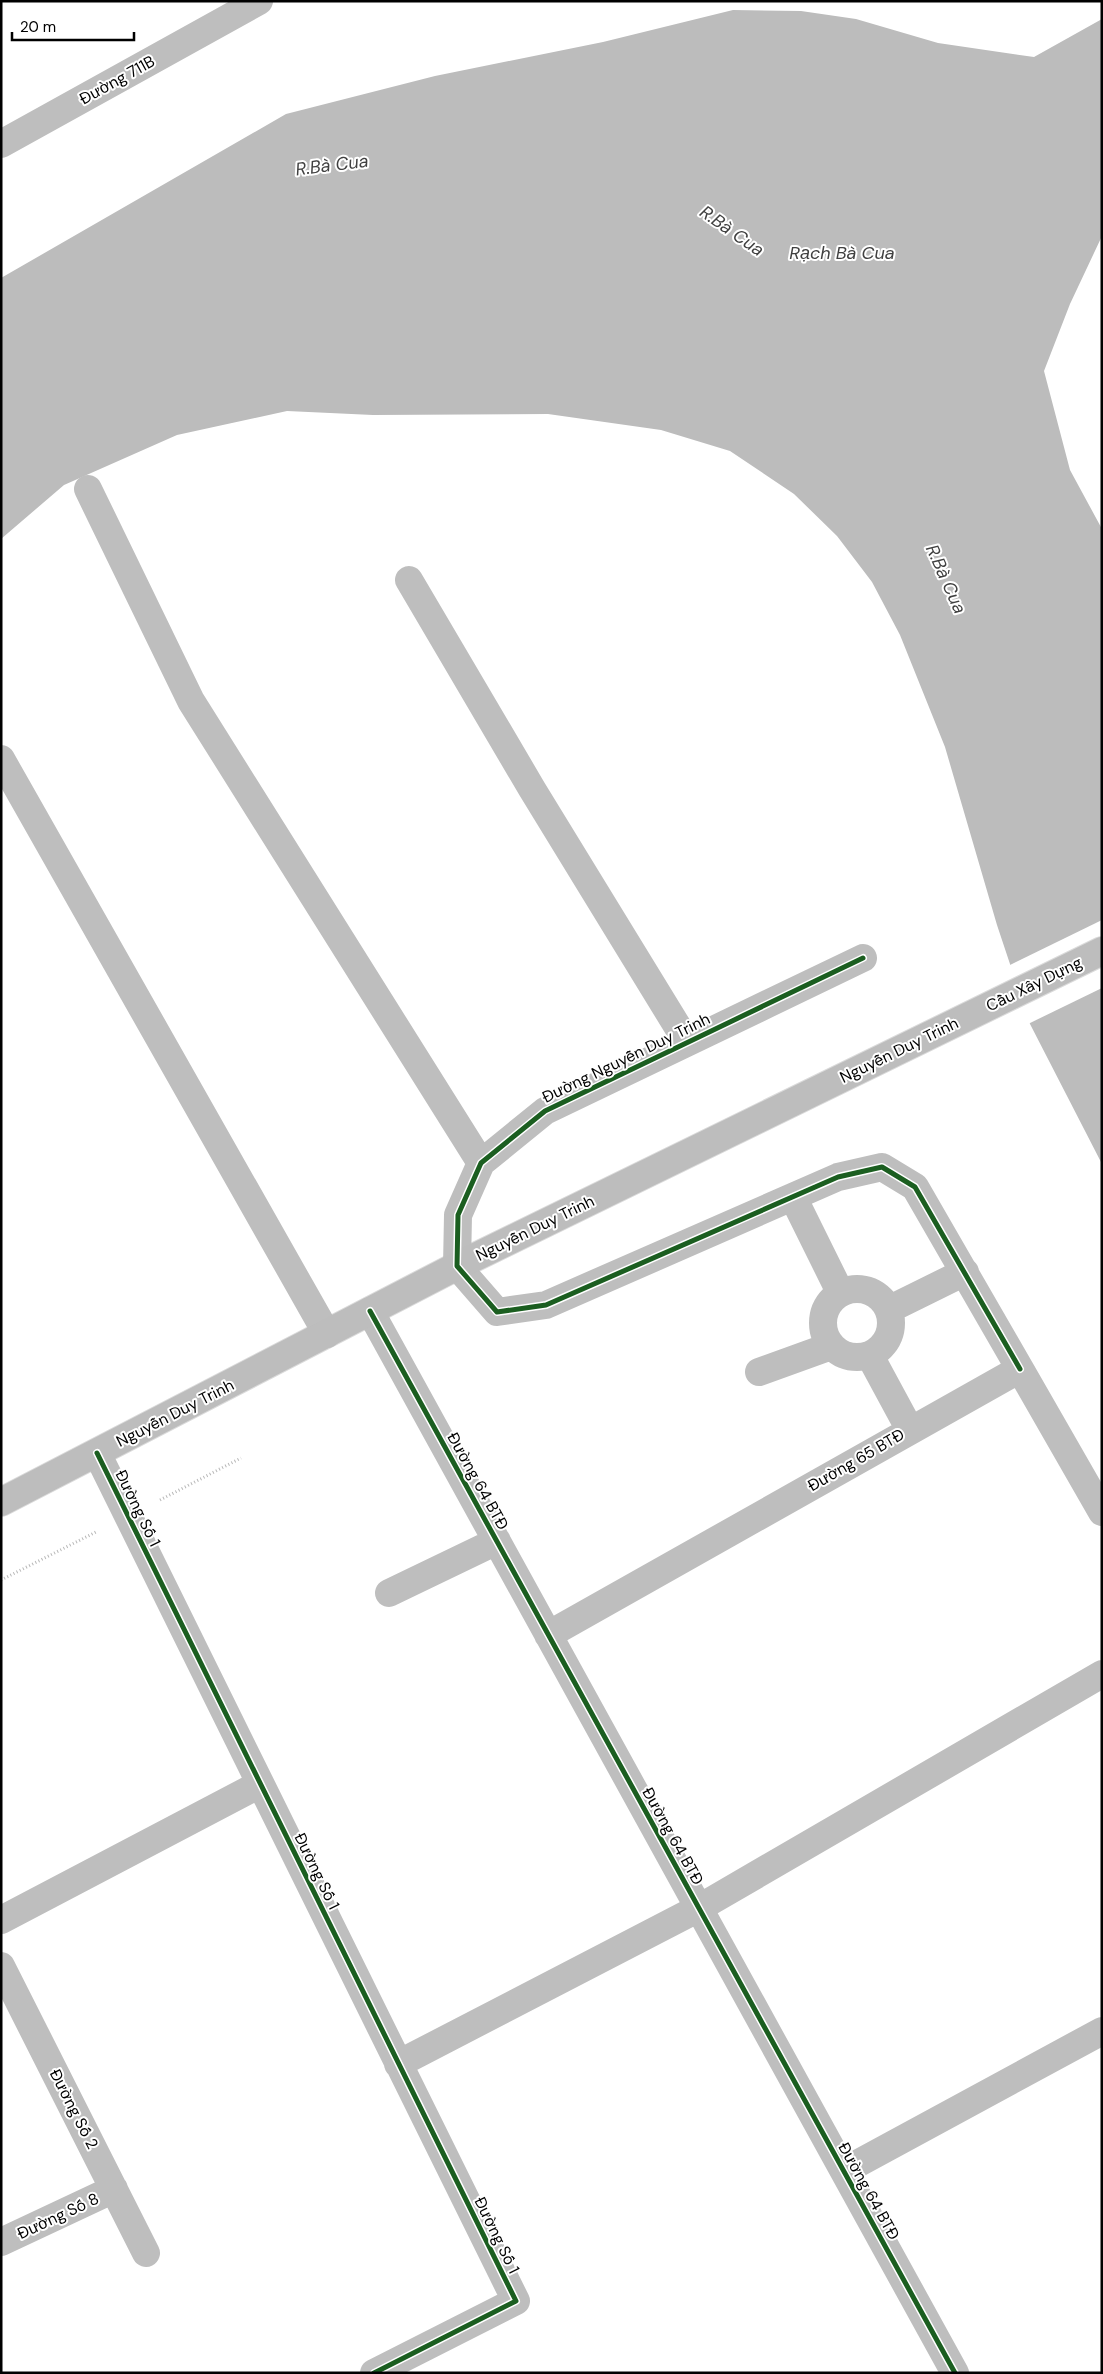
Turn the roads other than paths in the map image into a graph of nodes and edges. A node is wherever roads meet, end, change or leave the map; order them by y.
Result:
1 (259, 1) edge
2 (1, 144) edge
3 (88, 489) dead end
4 (409, 580) dead end
5 (1, 759) edge
6 (1102, 950) edge
7 (863, 958) dead end
8 (966, 1017) joint
9 (687, 1042) junction
10 (481, 1163) junction
11 (793, 1197) junction
12 (457, 1266) junction
13 (965, 1272) junction
14 (840, 1292) junction
15 (890, 1309) junction
16 (370, 1311) junction
17 (327, 1334) junction
18 (830, 1346) junction
19 (870, 1356) junction
20 (1020, 1369) junction
21 (759, 1372) dead end
22 (910, 1430) junction
23 (97, 1453) junction
24 (1, 1502) edge
25 (1102, 1512) edge
26 (497, 1541) junction
27 (389, 1592) dead end
28 (548, 1635) junction
29 (1102, 1674) edge
30 (260, 1784) junction
31 (699, 1908) junction
32 (1, 1920) edge
33 (1, 1966) edge
34 (1102, 2031) edge
35 (398, 2064) junction
36 (844, 2171) junction
37 (114, 2189) junction
38 (1, 2242) edge
39 (146, 2253) dead end
40 (374, 2373) edge
41 (954, 2373) edge

1 - 2 street, Đường 711B
3 - 10 street
4 - 9 street
5 - 17 street
6 - 8 main road, Cầu Xây Dựng
7 - 9 street, Đường Nguyễn Duy Trinh
8 - 12 main road, Nguyễn Duy Trinh
9 - 10 street, Đường Nguyễn Duy Trinh
10 - 12 street, Đường Nguyễn Duy Trinh
11 - 12 street
11 - 13 street
11 - 14 street
12 - 16 main road, Nguyễn Duy Trinh
13 - 15 street
13 - 20 street
14 - 15 street
14 - 18 street
15 - 19 street
16 - 17 main road, Nguyễn Duy Trinh
16 - 26 street, Đường 64 BTĐ
17 - 23 main road, Nguyễn Duy Trinh
18 - 19 street
18 - 21 street
19 - 22 street
20 - 22 street, Đường 65 BTĐ
20 - 25 street
22 - 28 street, Đường 65 BTĐ
23 - 24 main road, Nguyễn Duy Trinh
23 - 30 street, Đường Số 1
26 - 27 street
26 - 28 street, Đường 64 BTĐ
28 - 31 street, Đường 64 BTĐ
29 - 31 street
30 - 32 street
30 - 35 street, Đường Số 1
31 - 35 street
31 - 36 street, Đường 64 BTĐ
33 - 37 street, Đường Số 2
34 - 36 street
35 - 40 street, Đường Số 1
36 - 41 street, Đường 64 BTĐ
37 - 38 street, Đường Số 8
37 - 39 street, Đường Số 2

